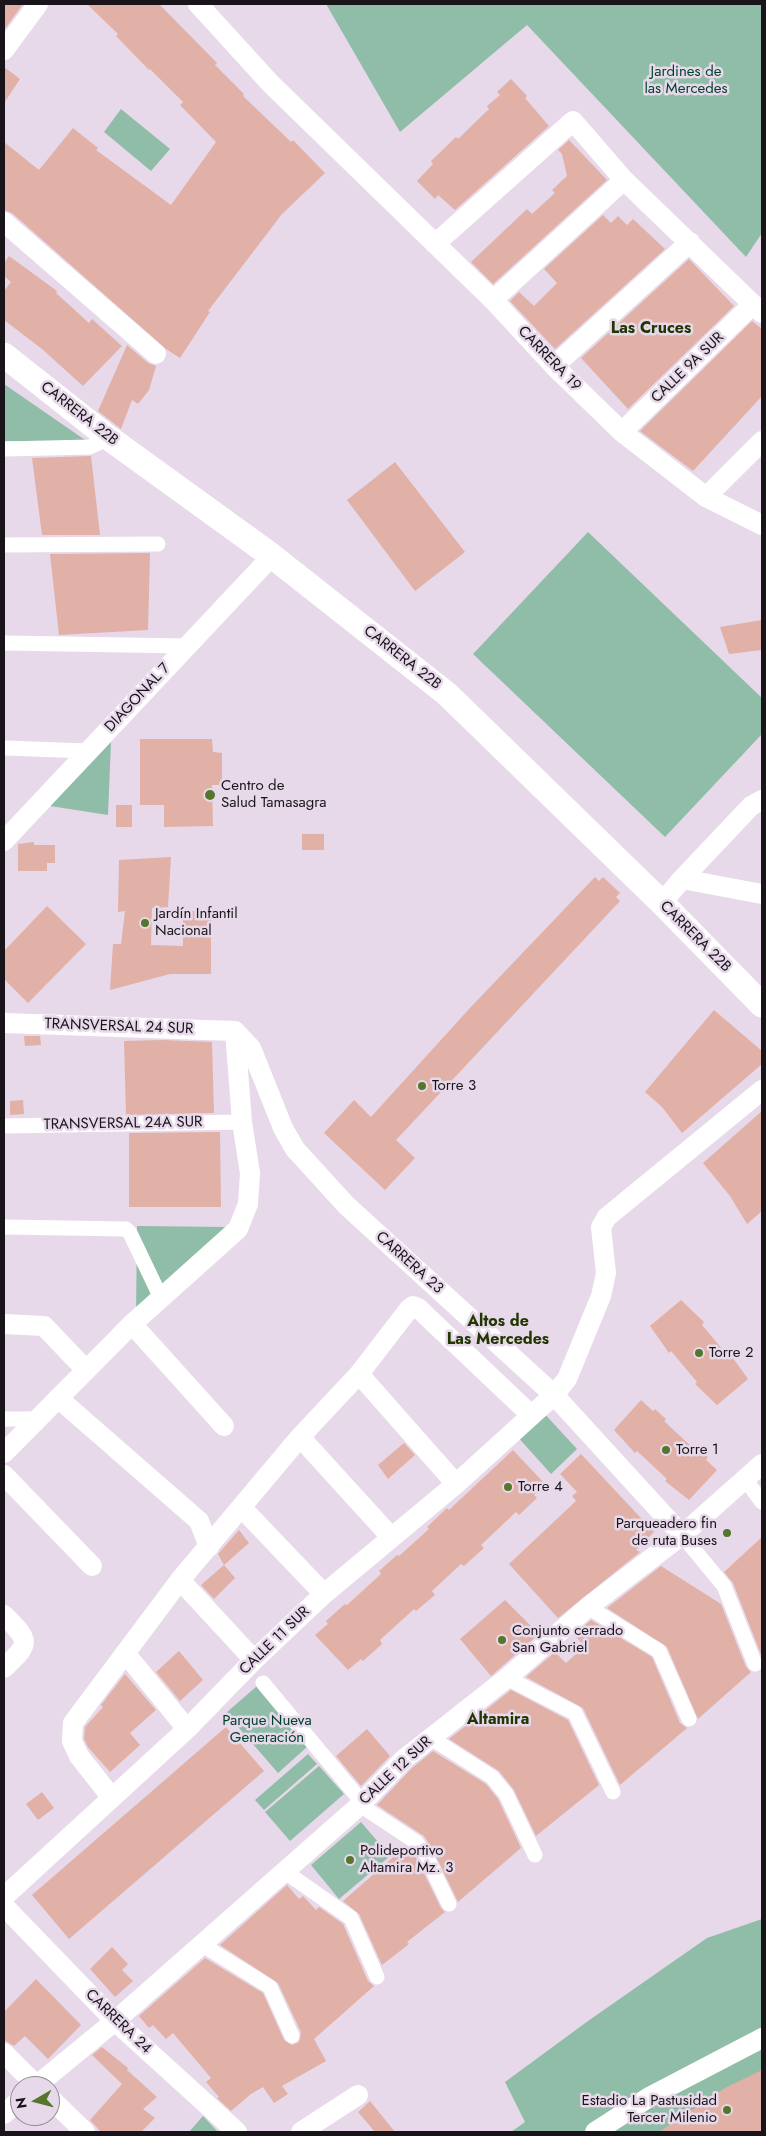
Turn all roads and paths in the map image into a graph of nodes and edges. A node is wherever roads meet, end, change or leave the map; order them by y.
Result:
1 (38, 4) edge
2 (198, 4) edge
3 (4, 50) edge
4 (624, 180) junction
5 (4, 222) edge
6 (690, 242) junction
7 (435, 244) junction
8 (493, 300) junction
9 (758, 309) edge
10 (156, 354) dead end
11 (4, 355) edge
12 (554, 366) junction
13 (622, 432) junction
14 (109, 438) junction
15 (762, 441) edge
16 (4, 449) edge
17 (706, 497) junction
18 (762, 525) edge
19 (158, 544) dead end
20 (4, 545) edge
21 (272, 556) junction
22 (4, 643) edge
23 (186, 646) junction
24 (4, 748) edge
25 (88, 751) junction
26 (762, 800) edge
27 (4, 841) edge
28 (682, 879) junction
29 (762, 894) edge
30 (662, 903) junction
31 (762, 1005) edge
32 (4, 1023) edge
33 (235, 1031) junction
34 (762, 1090) edge
35 (242, 1122) junction
36 (4, 1126) edge
37 (4, 1227) edge
38 (161, 1298) junction
39 (4, 1324) edge
40 (132, 1324) junction
41 (86, 1370) junction
42 (359, 1374) junction
43 (554, 1395) junction
44 (58, 1398) junction
45 (531, 1416) junction
46 (4, 1419) edge
47 (38, 1419) junction
48 (224, 1426) dead end
49 (300, 1437) junction
50 (4, 1453) edge
51 (762, 1464) edge
52 (4, 1475) edge
53 (745, 1479) junction
54 (456, 1484) junction
55 (762, 1502) edge
56 (241, 1507) junction
57 (682, 1535) junction
58 (391, 1536) junction
59 (209, 1547) junction
60 (92, 1566) dead end
61 (180, 1580) junction
62 (324, 1594) junction
63 (588, 1607) junction
64 (4, 1615) edge
65 (126, 1654) junction
66 (254, 1660) junction
67 (755, 1664) dead end
68 (4, 1668) edge
69 (507, 1678) junction
70 (263, 1683) dead end
71 (689, 1719) dead end
72 (187, 1729) junction
73 (431, 1738) junction
74 (613, 1792) dead end
75 (112, 1798) junction
76 (361, 1803) junction
77 (535, 1855) dead end
78 (284, 1871) junction
79 (4, 1897) edge
80 (448, 1904) dead end
81 (4, 1906) edge
82 (201, 1944) junction
83 (377, 1977) dead end
84 (116, 2021) junction
85 (292, 2036) dead end
86 (762, 2038) edge
87 (4, 2053) edge
88 (27, 2076) edge
89 (55, 2076) edge
90 (358, 2095) dead end
91 (60, 2108) edge
92 (85, 2132) edge
93 (237, 2132) edge
94 (301, 2132) edge
95 (595, 2132) edge

1 - 3 street
2 - 7 street, CARRERA 19
4 - 6 street
4 - 7 street
4 - 8 street
5 - 10 street
6 - 9 street
6 - 12 street
7 - 8 street, CARRERA 19
8 - 12 street, CARRERA 19
9 - 13 street, CALLE 9A SUR
11 - 14 street, CARRERA 22B
12 - 13 street, CARRERA 19
13 - 17 street, CARRERA 19
14 - 16 street
14 - 21 street, CARRERA 22B
15 - 17 street
17 - 18 street, CARRERA 19
19 - 20 street
21 - 23 street, DIAGONAL 7
21 - 30 street, CARRERA 22B
22 - 23 street
23 - 25 street, DIAGONAL 7
24 - 25 street
25 - 27 street, DIAGONAL 7
26 - 28 street
28 - 29 street
28 - 30 street
30 - 31 street, CARRERA 22B
32 - 33 street, TRANSVERSAL 24 SUR
33 - 35 street
33 - 43 street, CARRERA 23
34 - 43 street, CALLE 11 SUR
35 - 36 street, TRANSVERSAL 24A SUR
35 - 38 street
37 - 38 street
38 - 40 street
39 - 41 street
40 - 41 street
40 - 48 street
41 - 44 street
42 - 45 street
42 - 49 street
42 - 54 street
43 - 45 street, CALLE 11 SUR
43 - 57 street, CARRERA 23
44 - 47 street
44 - 59 street
45 - 54 street, CALLE 11 SUR
46 - 47 street
47 - 50 street
49 - 56 street
49 - 58 street
51 - 53 street, CALLE 12 SUR
52 - 60 street
53 - 55 street
53 - 57 street, CALLE 12 SUR
54 - 58 street, CALLE 11 SUR
56 - 59 street
56 - 62 street
57 - 63 street, CALLE 12 SUR
57 - 67 street
58 - 62 street, CALLE 11 SUR
59 - 61 street
61 - 65 street
61 - 66 street
62 - 66 street, CALLE 11 SUR
63 - 69 street, CALLE 12 SUR
63 - 71 street
64 - 68 street
65 - 72 street
65 - 75 street
66 - 72 street, CALLE 11 SUR
69 - 73 street, CALLE 12 SUR
69 - 74 street
70 - 76 street
72 - 75 street, CALLE 11 SUR
73 - 76 street, CALLE 12 SUR
73 - 77 street
75 - 79 street, CALLE 11 SUR
76 - 78 street, CALLE 12 SUR
76 - 80 street
78 - 82 street, CALLE 12 SUR
78 - 83 street
81 - 84 street, CARRERA 24
82 - 84 street, CALLE 12 SUR
82 - 85 street
84 - 89 street, CALLE 12 SUR
84 - 93 street, CARRERA 24
86 - 95 street
87 - 88 street
90 - 94 street
91 - 92 street

